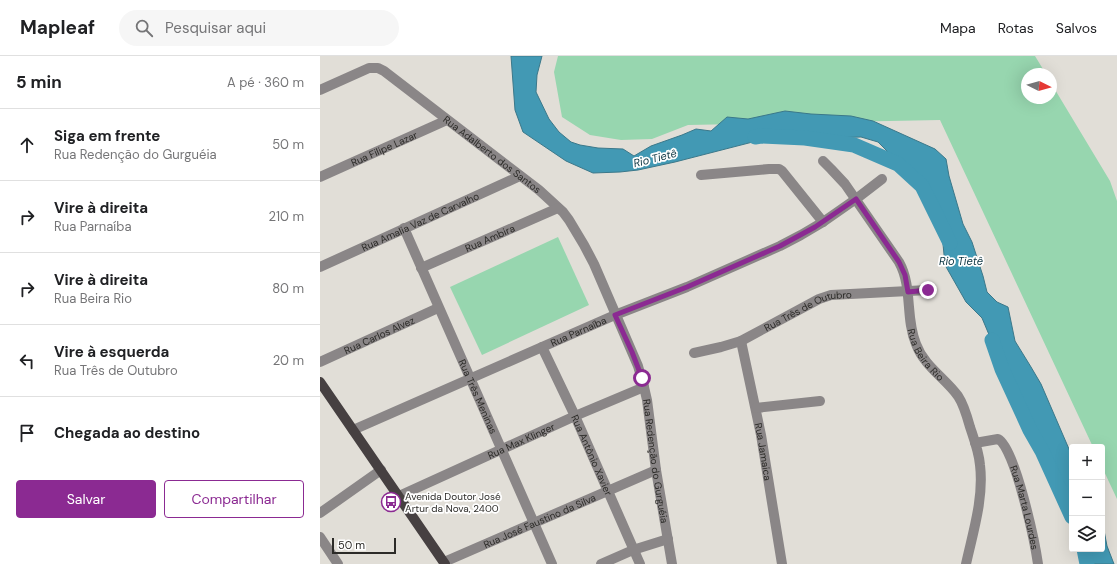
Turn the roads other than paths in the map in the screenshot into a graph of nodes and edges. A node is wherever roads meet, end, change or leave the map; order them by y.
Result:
1 (320, 90) edge
2 (447, 120) junction
3 (823, 161) dead end
4 (520, 176) junction
5 (701, 176) dead end
6 (320, 177) edge
7 (882, 179) dead end
8 (856, 199) junction
9 (558, 208) junction
10 (822, 222) junction
11 (404, 228) junction
12 (321, 263) edge
13 (421, 268) junction
14 (928, 290) dead end
15 (908, 292) junction
16 (438, 308) junction
17 (615, 315) junction
18 (741, 341) junction
19 (542, 348) junction
20 (694, 353) dead end
21 (320, 362) edge
22 (470, 379) junction
23 (320, 382) edge
24 (644, 387) junction
25 (820, 401) dead end
26 (756, 408) junction
27 (575, 416) junction
28 (353, 430) junction
29 (975, 443) junction
30 (502, 450) junction
31 (381, 470) junction
32 (656, 470) junction
33 (607, 490) junction
34 (399, 496) junction
35 (320, 513) edge
36 (534, 523) junction
37 (320, 537) edge
38 (668, 539) junction
39 (634, 550) junction
40 (444, 563) edge
41 (338, 564) edge
42 (552, 564) edge
43 (601, 564) edge
44 (640, 564) edge
45 (672, 564) edge
46 (782, 564) edge
47 (966, 564) edge
48 (1038, 564) edge

1 - 2 street, Rua Adalberto dos Santos
2 - 4 street, Rua Adalberto dos Santos
2 - 6 street, Rua Filipe Lazar
3 - 8 street, Rua Beira Rio
4 - 9 street, Rua Adalberto dos Santos
4 - 11 street, Rua Amalia Vaz de Carvalho
5 - 10 street
7 - 8 street, Rua Parnaíba
8 - 10 street, Rua Parnaíba
8 - 15 street, Rua Beira Rio
9 - 13 street, Rua Ambira
9 - 17 street, Rua Adalberto dos Santos
10 - 17 street, Rua Parnaíba
11 - 12 street, Rua Amalia Vaz de Carvalho
11 - 13 street, Rua Três Meninas
13 - 16 street, Rua Três Meninas
14 - 15 street, Rua Três de Outubro
15 - 18 street, Rua Três de Outubro
15 - 29 street, Rua Beira Rio
16 - 21 street, Rua Carlos Alvez
16 - 22 street, Rua Três Meninas
17 - 19 street, Rua Parnaíba
17 - 24 street, Rua Redenção do Gurguéia
18 - 20 street, Rua Três de Outubro
18 - 26 street, Rua Jamaica
19 - 22 street, Rua Parnaíba
19 - 27 street, Rua Antônio Xavier
22 - 28 street, Rua Parnaíba
22 - 30 street, Rua Três Meninas
23 - 28 main road
24 - 27 street, Rua Max Klinger
24 - 32 street, Rua Redenção do Gurguéia
25 - 26 street
26 - 46 street, Rua Jamaica
27 - 30 street, Rua Max Klinger
27 - 33 street, Rua Antônio Xavier
28 - 31 main road
29 - 47 street, Rua Beira Rio
29 - 48 street, Rua Marta Lourdes
30 - 34 street, Rua Max Klinger
30 - 36 street, Rua Três Meninas
31 - 34 main road
31 - 35 street
32 - 33 street, Rua José Faustino da Silva
32 - 38 street, Rua Redenção do Gurguéia
33 - 36 street, Rua José Faustino da Silva
33 - 39 street, Rua Antônio Xavier
34 - 40 main road
36 - 40 street, Rua José Faustino da Silva
36 - 42 street, Rua Três Meninas
37 - 41 street
38 - 39 street
38 - 45 street, Rua Redenção do Gurguéia
39 - 43 street
39 - 44 street, Rua Antônio Xavier

